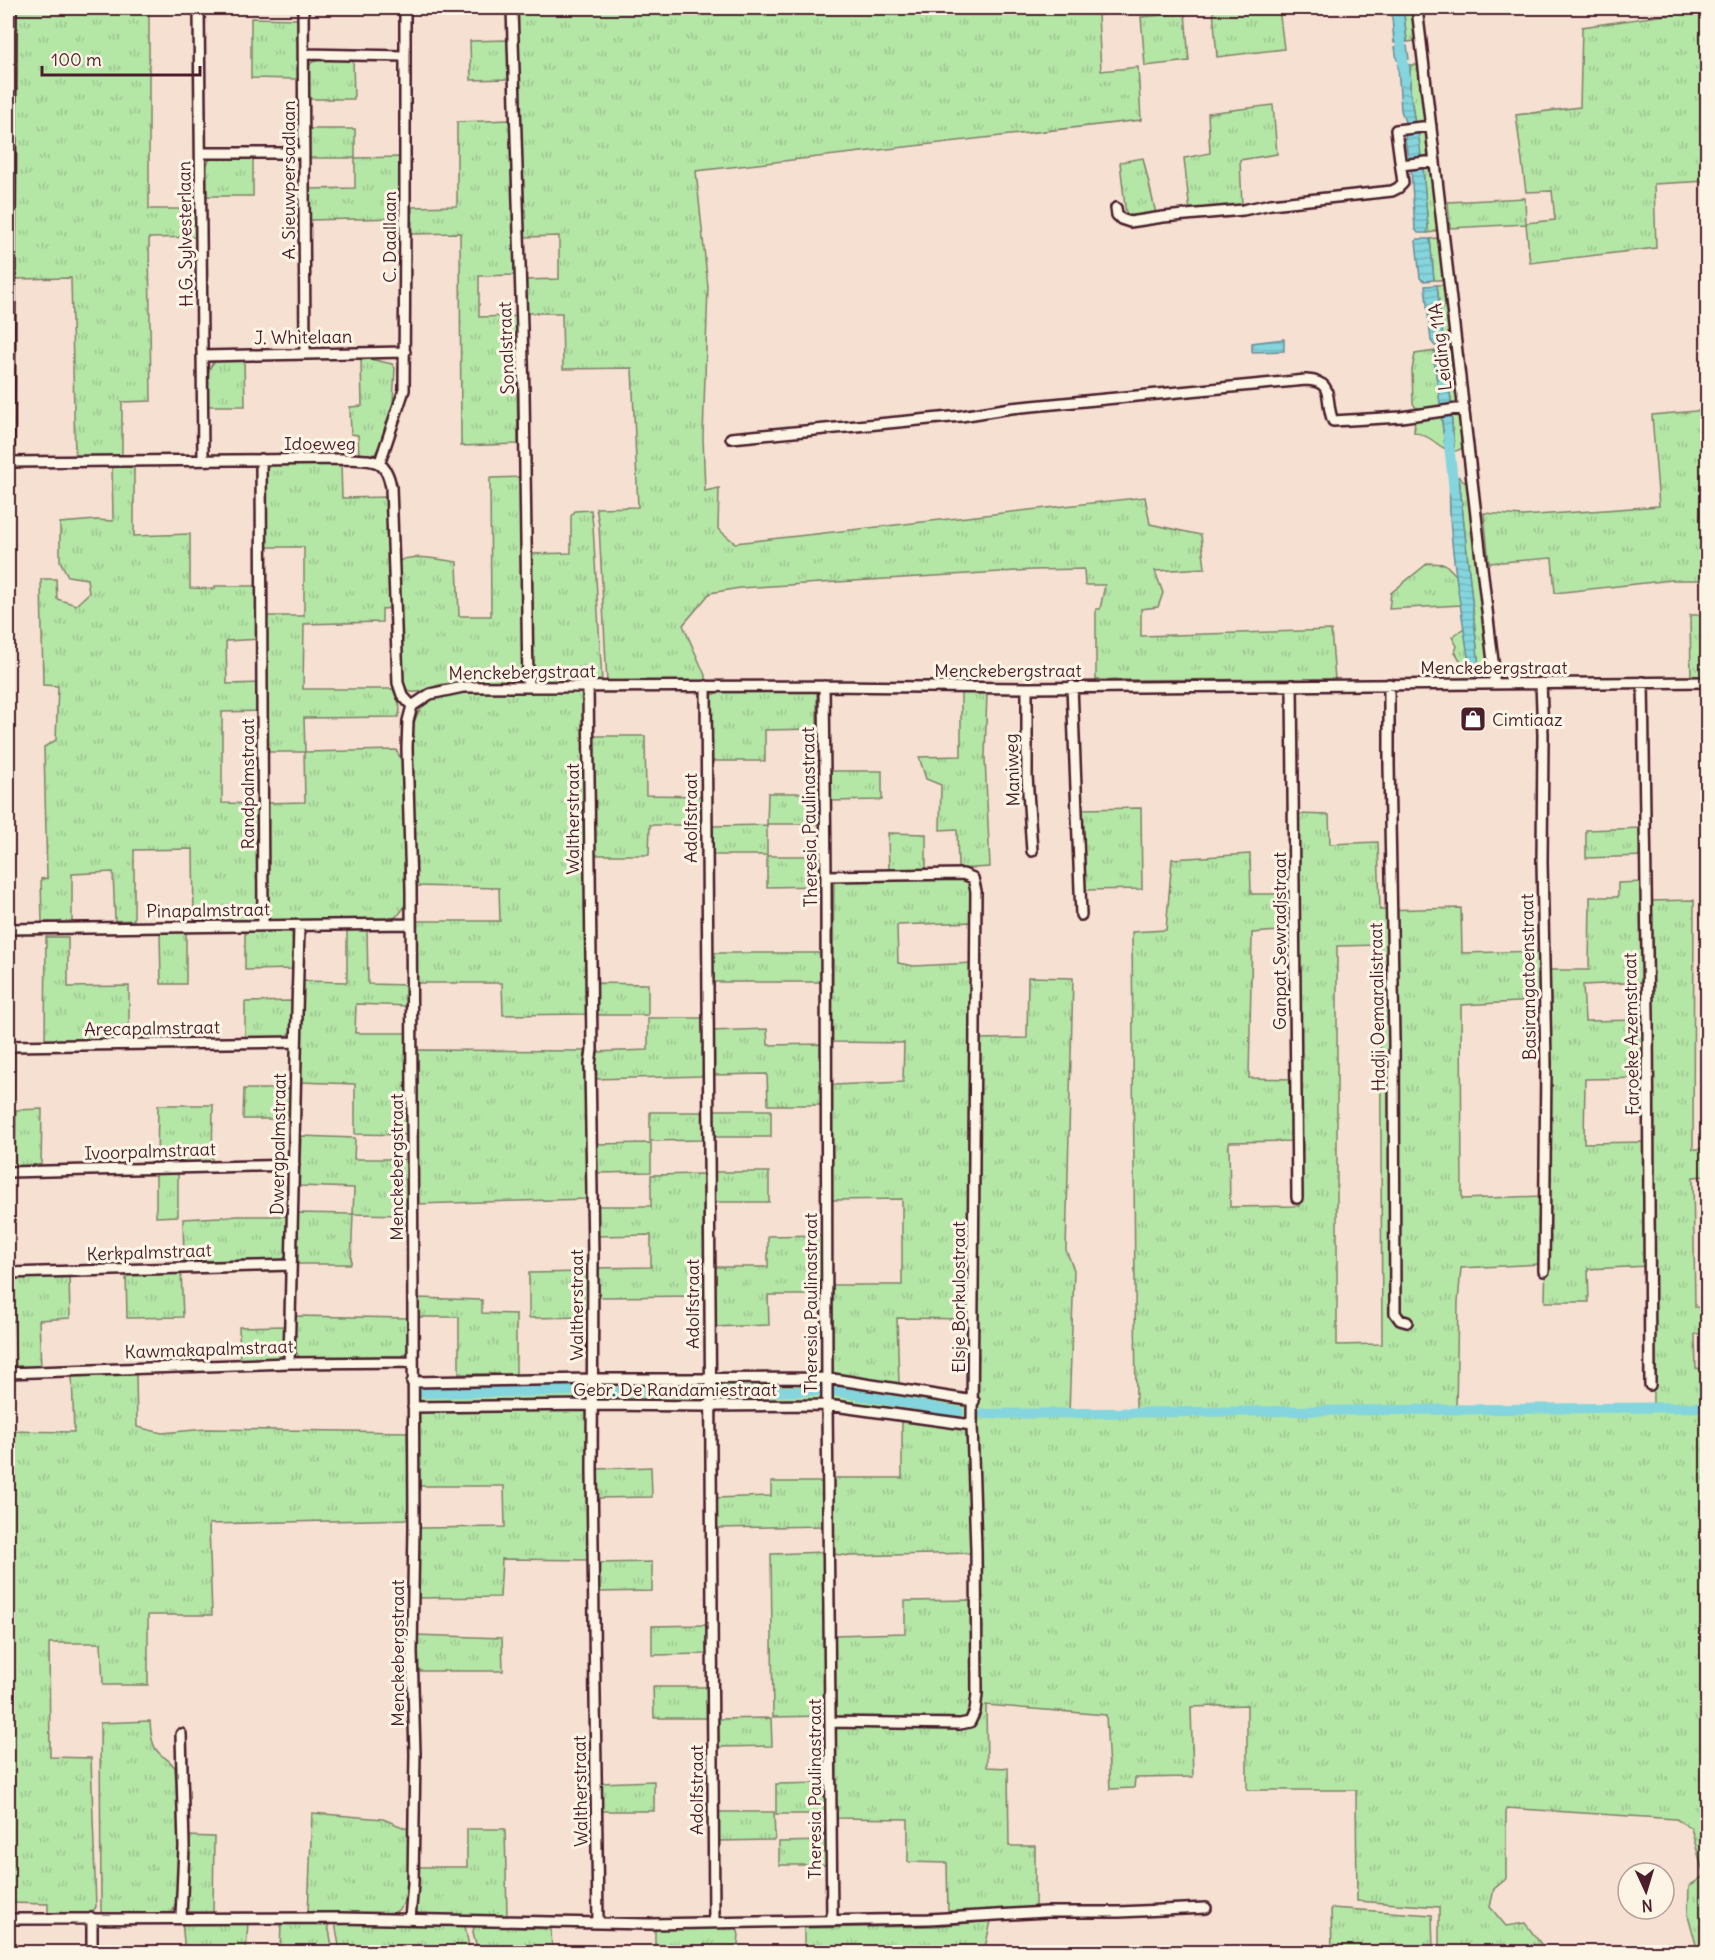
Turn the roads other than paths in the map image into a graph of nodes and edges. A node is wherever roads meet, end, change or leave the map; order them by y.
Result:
1 (10, 8) edge
2 (199, 8) edge
3 (303, 8) edge
4 (405, 8) edge
5 (512, 8) edge
6 (1418, 8) edge
7 (304, 54) junction
8 (404, 56) junction
9 (1427, 127) junction
10 (201, 153) junction
11 (304, 153) junction
12 (1432, 161) junction
13 (1401, 165) junction
14 (1116, 208) dead end
15 (405, 352) junction
16 (305, 353) junction
17 (203, 356) junction
18 (1462, 408) junction
19 (731, 438) dead end
20 (203, 459) junction
21 (261, 459) junction
22 (8, 462) edge
23 (380, 462) junction
24 (1643, 682) junction
25 (1707, 682) edge
26 (1494, 683) junction
27 (1541, 683) junction
28 (1389, 684) junction
29 (1292, 685) junction
30 (706, 686) junction
31 (824, 686) junction
32 (1072, 686) junction
33 (528, 687) junction
34 (588, 687) junction
35 (1027, 688) junction
36 (412, 706) junction
37 (1032, 851) dead end
38 (826, 876) junction
39 (1081, 915) dead end
40 (410, 924) junction
41 (263, 926) junction
42 (299, 926) junction
43 (8, 929) edge
44 (296, 1042) junction
45 (8, 1046) edge
46 (294, 1164) junction
47 (8, 1172) edge
48 (1297, 1198) dead end
49 (291, 1265) junction
50 (1544, 1270) dead end
51 (8, 1273) edge
52 (1407, 1322) dead end
53 (412, 1362) junction
54 (289, 1363) junction
55 (8, 1372) edge
56 (593, 1378) junction
57 (709, 1378) junction
58 (827, 1378) junction
59 (412, 1382) junction
60 (1650, 1385) dead end
61 (974, 1401) junction
62 (593, 1404) junction
63 (827, 1405) junction
64 (710, 1406) junction
65 (413, 1407) junction
66 (972, 1425) junction
67 (830, 1722) junction
68 (181, 1734) dead end
69 (1206, 1908) dead end
70 (92, 1918) junction
71 (181, 1918) junction
72 (8, 1919) edge
73 (410, 1919) junction
74 (832, 1920) junction
75 (714, 1922) junction
76 (598, 1923) junction
77 (92, 1953) edge

1 - 22 street
2 - 10 street, H.G. Sylvesterlaan
3 - 7 street, A. Sieuwpersadlaan
4 - 8 street, C. Daallaan
5 - 33 street, Sonalstraat
6 - 9 street, Leiding 11A
7 - 8 street
7 - 11 street, A. Sieuwpersadlaan
8 - 15 street, C. Daallaan
9 - 12 street, Leiding 11A
9 - 13 street
10 - 11 street
10 - 17 street, H.G. Sylvesterlaan
11 - 16 street, A. Sieuwpersadlaan
12 - 13 street
12 - 18 street, Leiding 11A
13 - 14 street
15 - 16 street, J. Whitelaan
15 - 23 street, C. Daallaan
16 - 17 street, J. Whitelaan
17 - 20 street, H.G. Sylvesterlaan
18 - 19 street
18 - 26 street, Leiding 11A
20 - 21 street, Idoeweg
20 - 22 street, Idoeweg
21 - 23 street, Idoeweg
21 - 41 street, Randpalmstraat
23 - 36 street, Idoeweg
24 - 25 street, Menckebergstraat
24 - 27 street, Menckebergstraat
24 - 60 street, Faroeke Azemstraat
26 - 27 street, Menckebergstraat
26 - 28 street, Menckebergstraat
27 - 50 street, Basirangatoenstraat
28 - 29 street, Menckebergstraat
28 - 52 street, Hadji Oemaralistraat
29 - 32 street, Menckebergstraat
29 - 48 street, Ganpat Sewradjstraat
30 - 31 street, Menckebergstraat
30 - 34 street, Menckebergstraat
30 - 57 street, Adolfstraat
31 - 35 street, Menckebergstraat
31 - 38 street, Theresia Paulinastraat
32 - 35 street, Menckebergstraat
32 - 39 street
33 - 34 street, Menckebergstraat
33 - 36 street, Menckebergstraat
34 - 56 street, Waltherstraat
35 - 37 street, Maniweg
36 - 40 street, Menckebergstraat
38 - 58 street, Theresia Paulinastraat
38 - 61 street, Elsje Borkulostraat
40 - 42 street, Pinapalmstraat
40 - 53 street, Menckebergstraat
41 - 42 street, Pinapalmstraat
41 - 43 street, Pinapalmstraat
42 - 44 street, Dwergpalmstraat
44 - 45 street, Arecapalmstraat
44 - 46 street, Dwergpalmstraat
46 - 47 street, Ivoorpalmstraat
46 - 49 street, Dwergpalmstraat
49 - 51 street, Kerkpalmstraat
49 - 54 street, Dwergpalmstraat
53 - 54 street, Kawmakapalmstraat
53 - 59 street, Menckebergstraat
54 - 55 street, Kawmakapalmstraat
56 - 57 street, Gebr. De Randamiestraat
56 - 59 street, Gebr. De Randamiestraat
56 - 62 street, Waltherstraat
57 - 58 street, Gebr. De Randamiestraat
57 - 64 street, Adolfstraat
58 - 61 street, Gebr. De Randamiestraat
58 - 63 street, Theresia Paulinastraat
59 - 65 street, Menckebergstraat
61 - 66 street, Elsje Borkulostraat
62 - 64 street, Gebr. De Randamiestraat
62 - 65 street, Gebr. De Randamiestraat
62 - 76 street, Waltherstraat
63 - 64 street, Gebr. De Randamiestraat
63 - 66 street, Gebr. De Randamiestraat
63 - 67 street, Theresia Paulinastraat
64 - 75 street, Adolfstraat
65 - 73 street, Menckebergstraat
66 - 67 street, Elsje Borkulostraat
67 - 74 street, Theresia Paulinastraat
68 - 71 street
69 - 74 street
70 - 71 street
70 - 72 street
70 - 77 street
71 - 73 street
73 - 76 street
74 - 75 street
75 - 76 street

